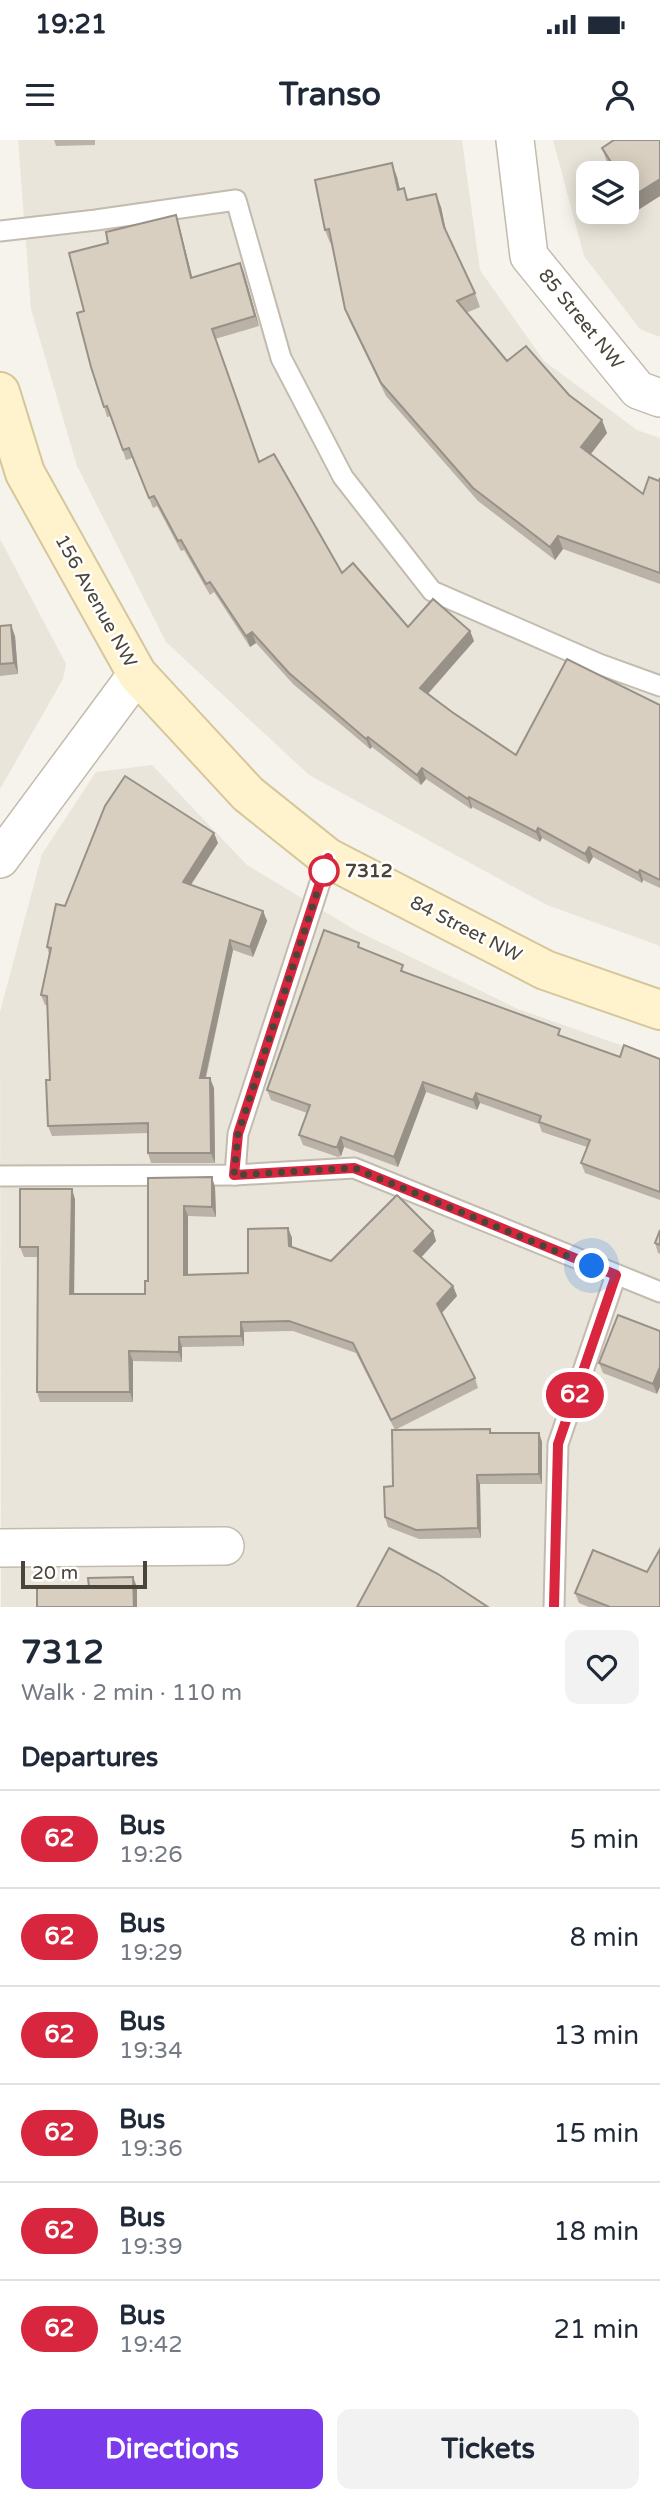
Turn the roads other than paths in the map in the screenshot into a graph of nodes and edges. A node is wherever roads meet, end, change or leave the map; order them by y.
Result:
1 (515, 140) edge
2 (0, 231) edge
3 (0, 392) edge
4 (660, 398) edge
5 (138, 674) junction
6 (660, 686) edge
7 (328, 858) junction
8 (0, 859) edge
9 (660, 1010) edge
10 (234, 1175) junction
11 (0, 1176) edge
12 (616, 1275) junction
13 (660, 1292) edge
14 (225, 1546) dead end
15 (0, 1548) edge
16 (554, 1607) edge

1 - 4 street, 85 Street NW
2 - 6 lane
3 - 5 street, 156 Avenue NW
5 - 7 street, 84 Street NW
5 - 8 street, 156 Avenue NW
7 - 9 street, 84 Street NW
7 - 10 lane
10 - 11 lane
10 - 12 lane
12 - 13 lane
12 - 16 lane
14 - 15 street

